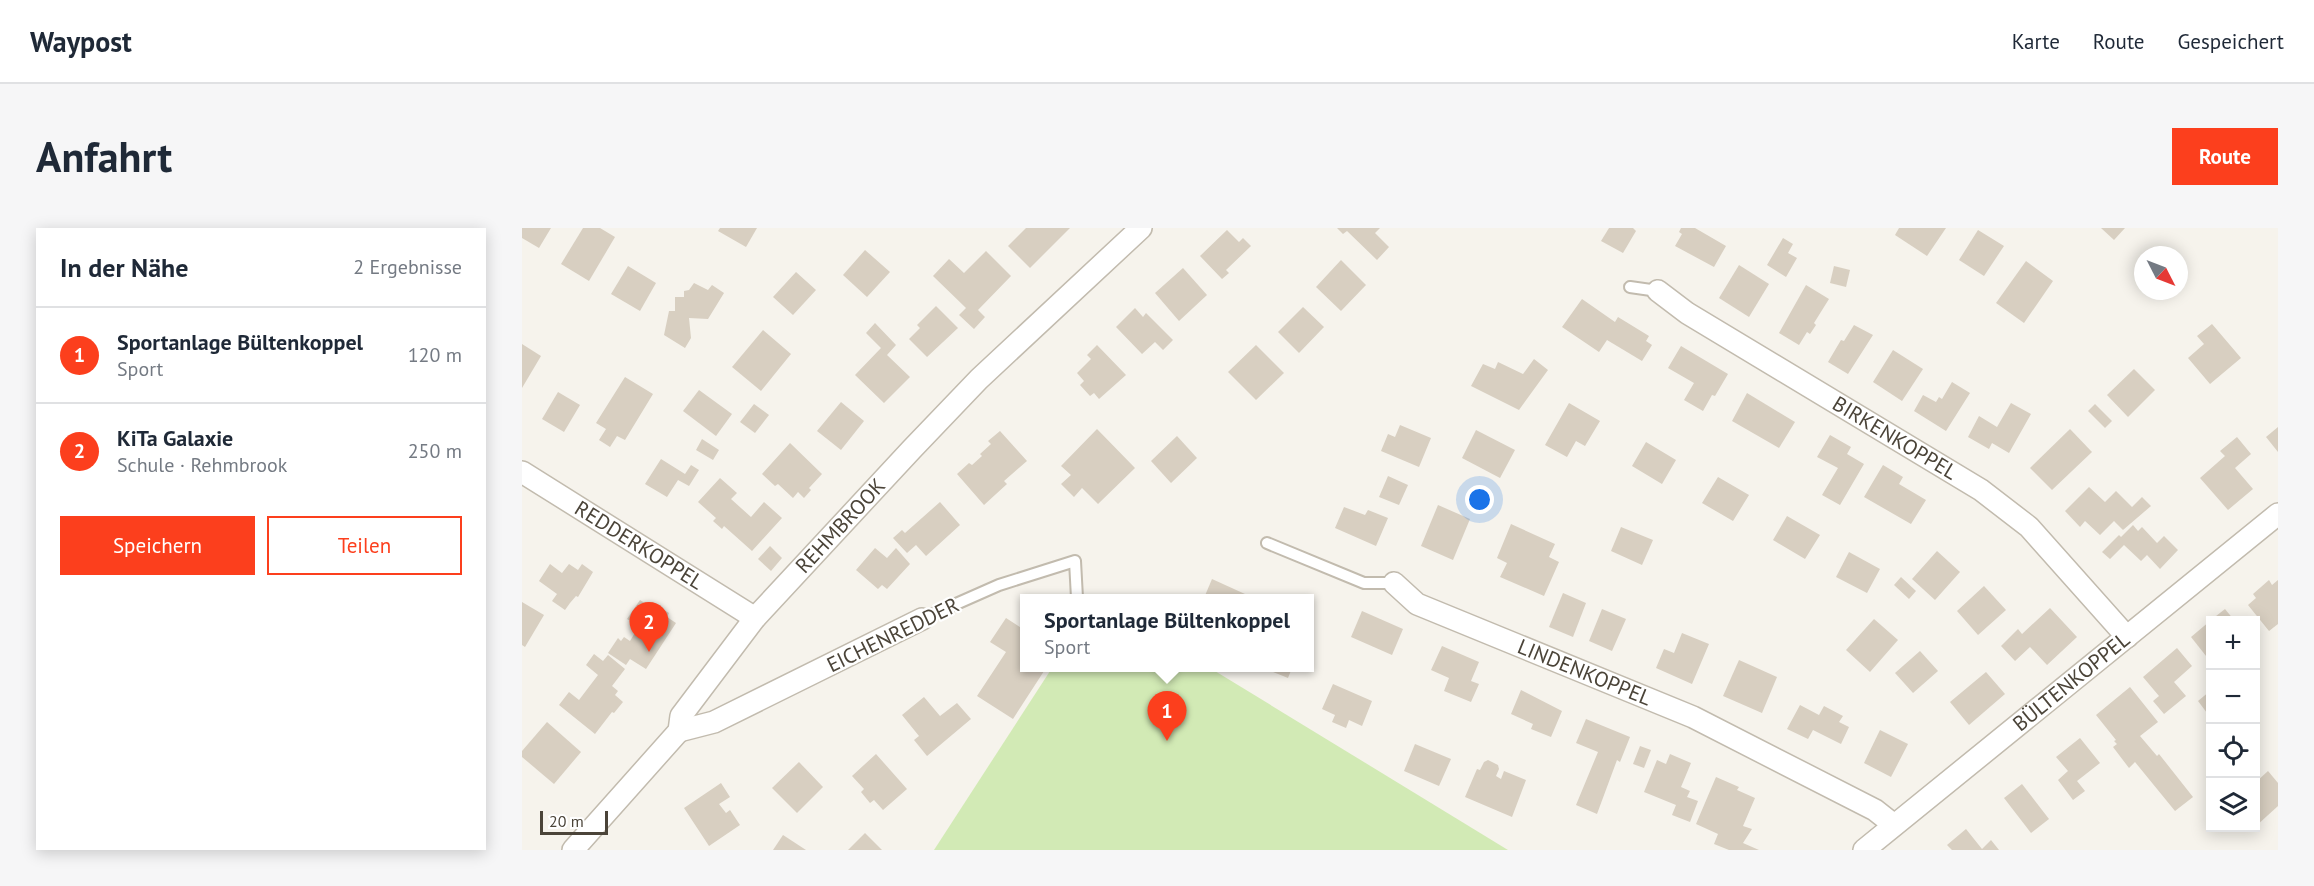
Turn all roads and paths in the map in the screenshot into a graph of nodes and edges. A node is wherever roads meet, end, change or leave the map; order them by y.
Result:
1 (1141, 228) edge
2 (1630, 287) dead end
3 (1658, 291) joint
4 (522, 472) edge
5 (2278, 514) edge
6 (1267, 543) dead end
7 (1394, 583) joint
8 (1077, 594) edge
9 (755, 618) junction
10 (922, 620) joint
11 (2127, 637) junction
12 (679, 731) junction
13 (1894, 825) junction
14 (573, 850) edge
15 (1864, 850) edge

1 - 9 street, REHMBROOK
2 - 3 lane, BIRKENKOPPEL
3 - 11 street, BIRKENKOPPEL
4 - 9 street, REDDERKOPPEL
5 - 11 street, BÜLTENKOPPEL
6 - 7 lane, LINDENKOPPEL
7 - 13 street, LINDENKOPPEL
8 - 10 lane, EICHENREDDER
9 - 12 street, REHMBROOK
10 - 12 street, EICHENREDDER
11 - 13 street, BÜLTENKOPPEL
12 - 14 street, REHMBROOK
13 - 15 street, BÜLTENKOPPEL

